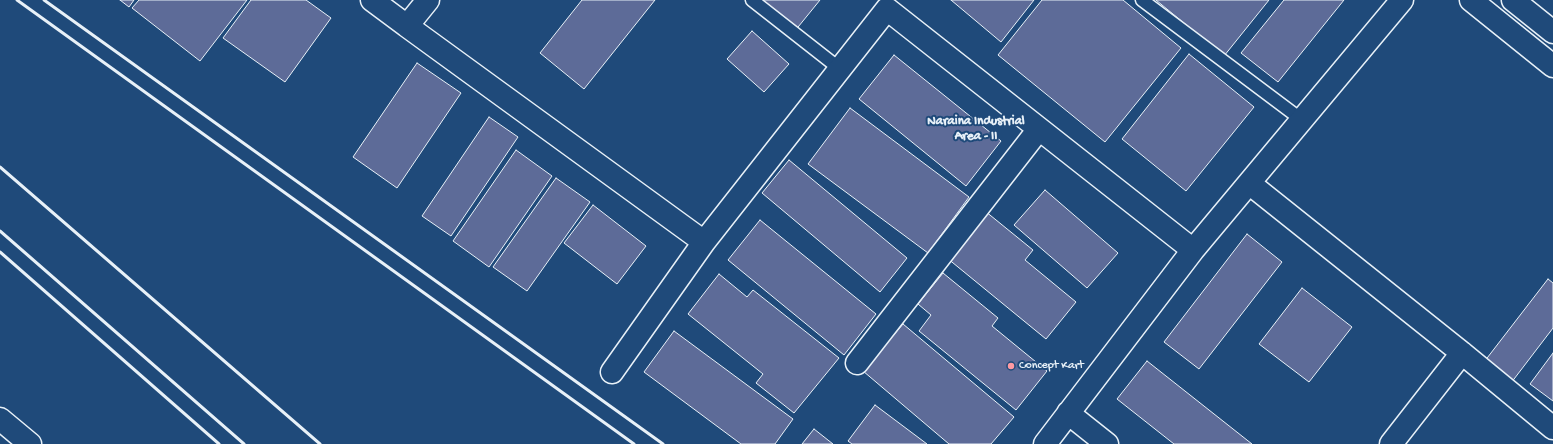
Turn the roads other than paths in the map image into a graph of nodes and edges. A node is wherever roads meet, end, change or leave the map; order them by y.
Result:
1 (372, 0) edge
2 (428, 0) edge
3 (752, 0) edge
4 (1142, 0) edge
5 (1402, 0) edge
6 (1471, 0) edge
7 (1513, 0) edge
8 (891, 4) edge
9 (407, 26) junction
10 (1553, 32) edge
11 (1553, 66) edge
12 (840, 69) junction
13 (1302, 120) junction
14 (1039, 129) junction
15 (1249, 183) junction
16 (704, 242) junction
17 (1193, 250) junction
18 (1462, 352) junction
19 (857, 364) dead end
20 (612, 372) dead end
21 (1068, 413) junction
22 (0, 419) edge
23 (1553, 428) edge
24 (30, 444) edge
25 (1045, 444) edge
26 (1107, 444) edge
27 (1391, 444) edge

1 - 9 street
2 - 9 street
3 - 12 lane
4 - 13 lane
5 - 13 street
6 - 11 street
7 - 10 street
8 - 12 street
8 - 14 street
9 - 16 street
12 - 16 street
13 - 15 street
14 - 17 street
14 - 19 street
15 - 17 street
15 - 18 street
16 - 20 street
17 - 21 street
18 - 23 street
18 - 27 street
21 - 25 street
21 - 26 street
22 - 24 street

